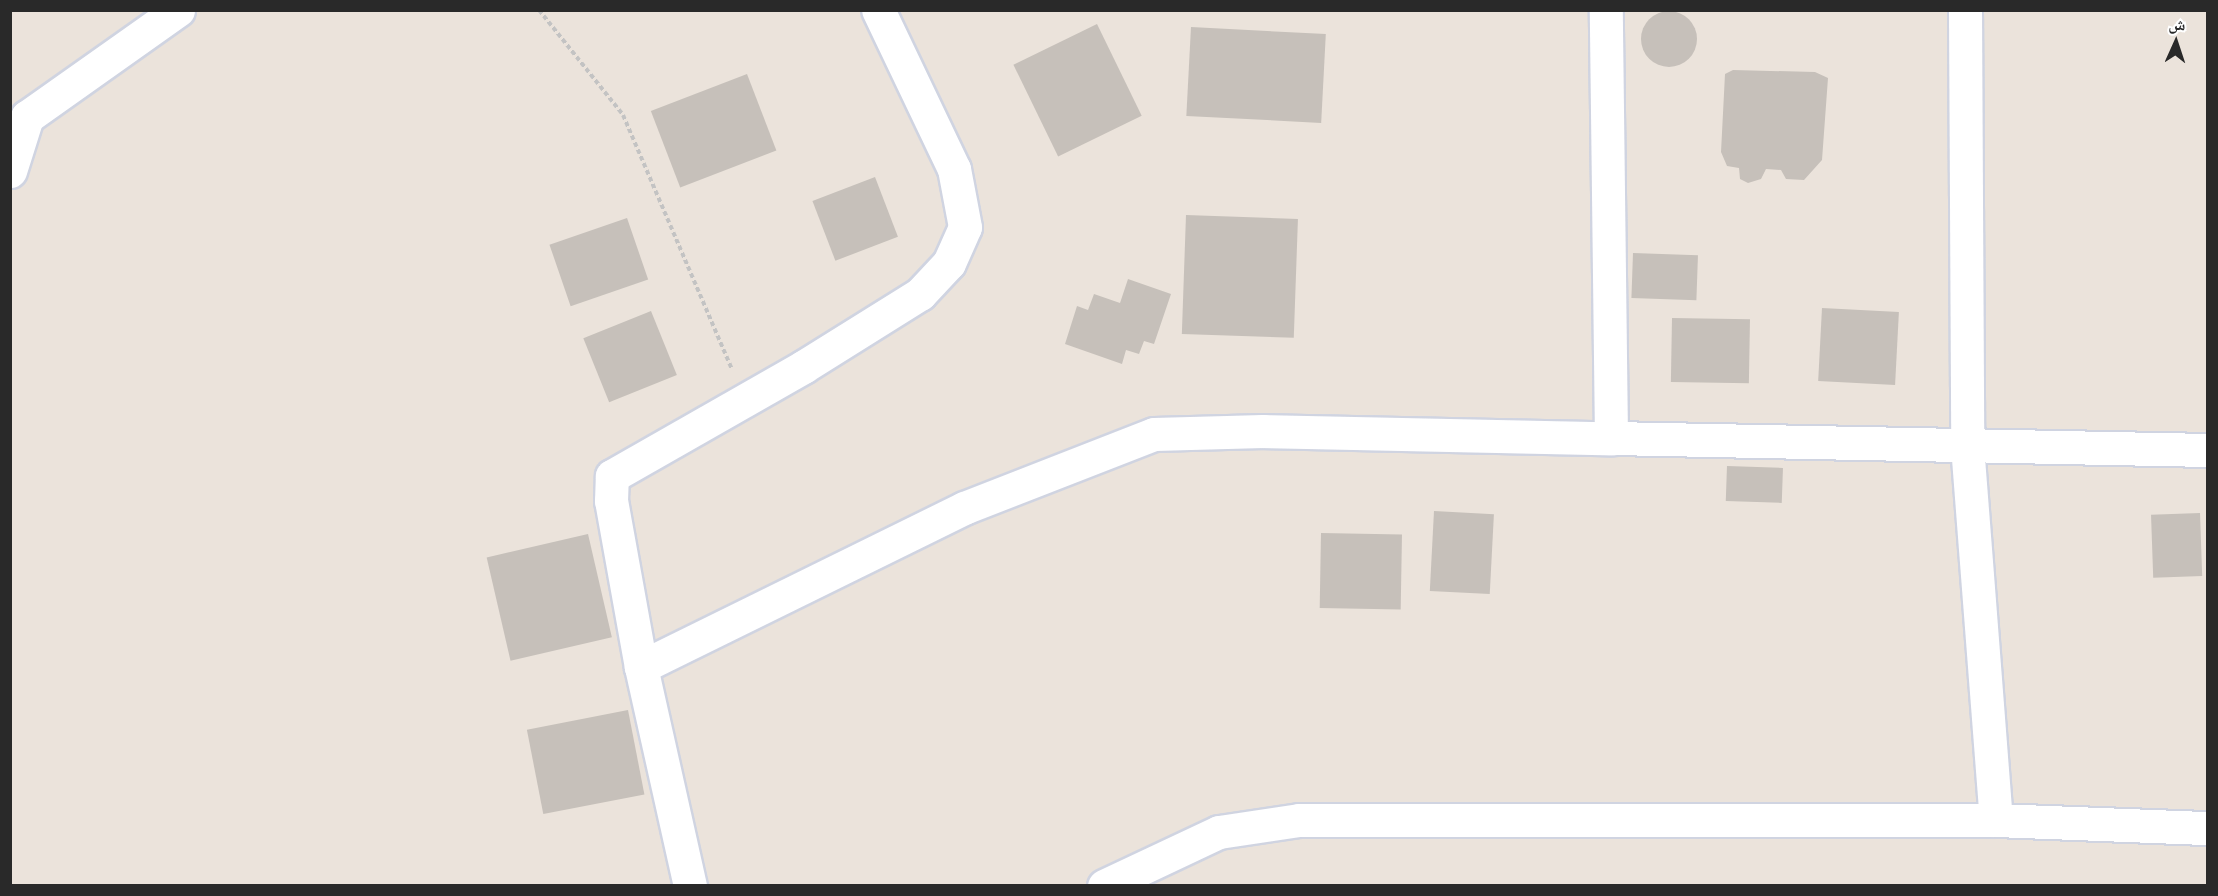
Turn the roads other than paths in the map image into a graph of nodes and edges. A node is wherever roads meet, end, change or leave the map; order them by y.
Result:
1 (178, 10) edge
2 (878, 10) edge
3 (1606, 10) edge
4 (1965, 10) edge
5 (10, 171) edge
6 (1611, 438) junction
7 (1967, 445) junction
8 (2208, 450) edge
9 (641, 667) junction
10 (1996, 820) junction
11 (2208, 828) edge
12 (690, 885) edge
13 (1104, 885) edge

1 - 5 street
2 - 9 street
3 - 6 street
4 - 7 street
6 - 7 street
6 - 9 street
7 - 8 street
7 - 10 street
9 - 12 street
10 - 11 street
10 - 13 street

